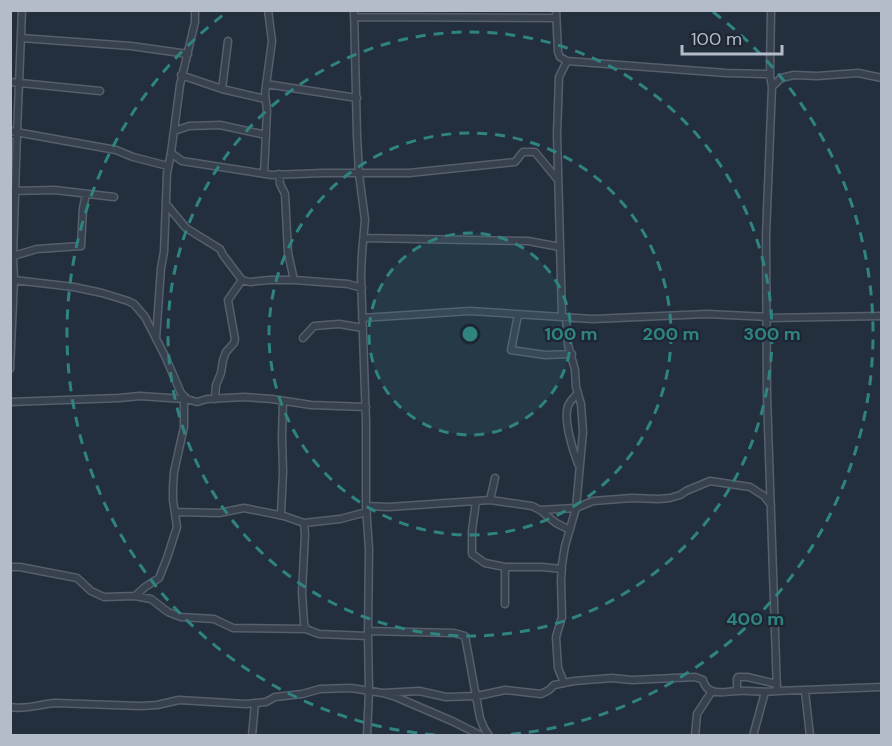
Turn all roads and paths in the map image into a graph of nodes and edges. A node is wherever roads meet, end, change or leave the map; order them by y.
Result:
1 (22, 10) edge
2 (195, 10) edge
3 (268, 10) edge
4 (771, 10) edge
5 (354, 14) edge
6 (556, 14) edge
7 (21, 38) junction
8 (228, 41) dead end
9 (188, 54) junction
10 (567, 61) junction
11 (182, 75) junction
12 (770, 75) junction
13 (882, 78) edge
14 (10, 82) edge
15 (19, 84) junction
16 (266, 84) junction
17 (772, 87) junction
18 (222, 89) junction
19 (100, 91) dead end
20 (357, 98) junction
21 (265, 99) junction
22 (14, 131) edge
23 (174, 131) junction
24 (266, 135) junction
25 (171, 153) junction
26 (168, 166) junction
27 (264, 174) junction
28 (279, 174) junction
29 (359, 174) junction
30 (558, 180) junction
31 (13, 191) edge
32 (86, 194) junction
33 (114, 197) dead end
34 (166, 203) junction
35 (364, 238) junction
36 (560, 247) junction
37 (12, 257) edge
38 (14, 280) junction
39 (242, 280) junction
40 (294, 280) junction
41 (362, 288) junction
42 (518, 315) junction
43 (882, 316) edge
44 (564, 317) junction
45 (362, 318) junction
46 (767, 318) junction
47 (363, 328) junction
48 (303, 338) dead end
49 (156, 340) junction
50 (572, 354) junction
51 (11, 359) edge
52 (10, 369) edge
53 (578, 393) junction
54 (184, 398) junction
55 (215, 399) junction
56 (283, 401) junction
57 (10, 402) edge
58 (581, 404) junction
59 (568, 405) junction
60 (366, 407) junction
61 (579, 468) junction
62 (495, 478) dead end
63 (490, 500) junction
64 (476, 501) junction
65 (771, 506) junction
66 (576, 507) junction
67 (366, 509) junction
68 (540, 510) junction
69 (176, 512) junction
70 (281, 515) junction
71 (304, 523) junction
72 (570, 530) junction
73 (10, 567) edge
74 (505, 567) junction
75 (562, 569) junction
76 (135, 596) junction
77 (505, 604) dead end
78 (306, 629) junction
79 (368, 633) junction
80 (564, 683) junction
81 (777, 687) junction
82 (882, 687) edge
83 (369, 691) junction
84 (712, 691) junction
85 (737, 691) junction
86 (806, 691) junction
87 (765, 692) junction
88 (382, 693) junction
89 (477, 696) junction
90 (255, 703) junction
91 (10, 707) edge
92 (252, 735) edge
93 (366, 735) edge
94 (482, 735) edge
95 (489, 735) edge
96 (695, 735) edge
97 (753, 735) edge
98 (810, 735) edge

1 - 7 street
2 - 9 street
3 - 16 street
4 - 12 street
5 - 6 street
5 - 20 street
6 - 10 street
7 - 9 street
7 - 15 street
8 - 18 street
9 - 11 street
10 - 12 street
10 - 30 street
11 - 18 street
11 - 23 street
12 - 17 street
13 - 17 street
14 - 15 street
15 - 19 street
15 - 22 street
16 - 20 street
16 - 21 street
17 - 46 street
18 - 21 street
20 - 29 street
21 - 24 street
22 - 26 street
22 - 31 street
23 - 24 street
23 - 25 street
24 - 27 street
25 - 26 street
25 - 27 street
26 - 34 street
27 - 28 street
28 - 29 street
28 - 40 street
29 - 30 street
29 - 35 street
30 - 36 street
31 - 32 street
31 - 37 street
32 - 33 street
32 - 37 street
34 - 39 street
34 - 49 street
35 - 36 street
35 - 41 street
36 - 44 street
37 - 38 street
38 - 49 street
38 - 51 street
39 - 40 street
39 - 55 street
40 - 41 street
41 - 45 street
42 - 44 street
42 - 45 street
42 - 50 street
43 - 46 street
44 - 46 street
44 - 50 street
45 - 47 street
46 - 65 street
47 - 48 street
47 - 60 street
49 - 54 street
50 - 53 street
51 - 52 street
53 - 58 street
53 - 59 street
54 - 55 street
54 - 57 street
54 - 69 street
55 - 56 street
56 - 60 street
56 - 70 street
58 - 59 street
58 - 61 street
59 - 61 street
60 - 67 street
61 - 66 street
62 - 63 street
63 - 64 street
63 - 68 street
64 - 67 street
64 - 74 street
65 - 66 street
65 - 81 street
66 - 68 street
66 - 72 street
67 - 71 street
67 - 79 street
68 - 72 street
69 - 70 street
69 - 76 street
70 - 71 street
71 - 78 street
72 - 75 street
73 - 76 street
74 - 75 street
74 - 77 street
75 - 80 street
76 - 78 street
78 - 79 street
79 - 83 street
79 - 89 street
80 - 84 street
80 - 89 street
81 - 85 street
81 - 86 street
81 - 87 street
82 - 86 street
83 - 88 street
83 - 90 street
83 - 93 street
84 - 85 street
84 - 96 street
85 - 87 street
86 - 98 street
87 - 97 street
88 - 89 street
88 - 94 street
89 - 95 street
90 - 91 street
90 - 92 street

